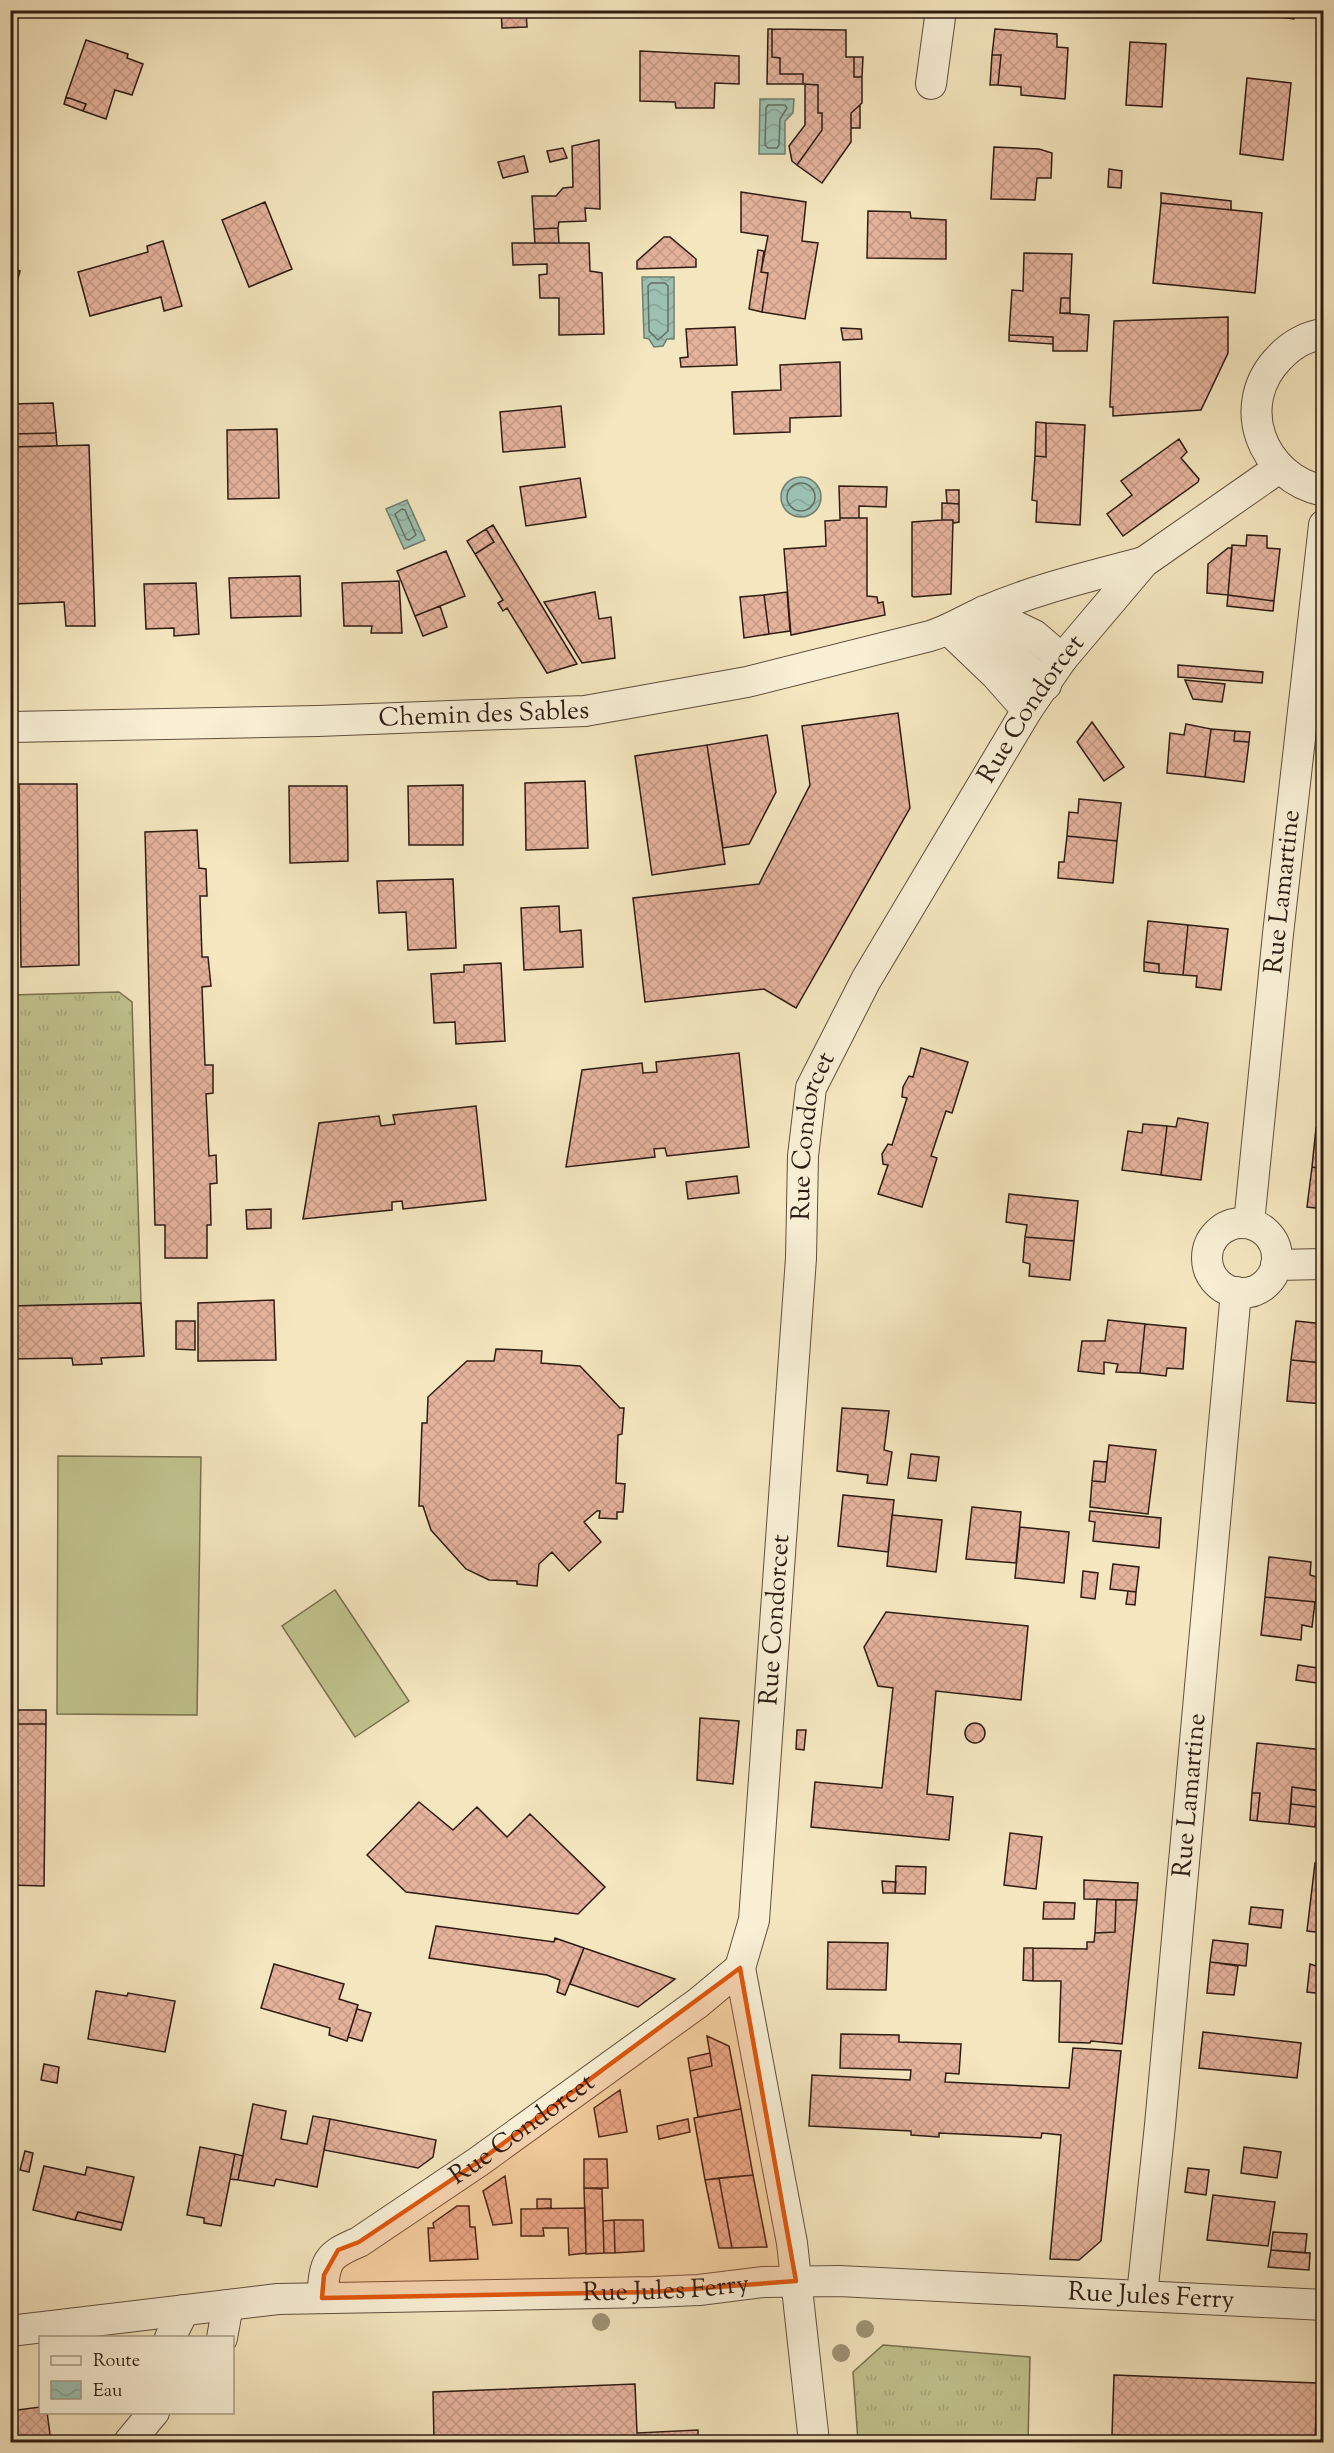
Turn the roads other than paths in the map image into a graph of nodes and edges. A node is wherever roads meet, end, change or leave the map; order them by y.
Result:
1 (941, 10) edge
2 (931, 84) dead end
3 (1323, 334) edge
4 (1279, 468) junction
5 (1323, 491) edge
6 (1323, 525) edge
7 (1144, 562) junction
8 (984, 611) junction
9 (949, 630) junction
10 (1062, 659) junction
11 (1046, 685) junction
12 (1027, 710) junction
13 (10, 728) edge
14 (1249, 1223) junction
15 (1323, 1264) edge
16 (1276, 1265) junction
17 (1236, 1292) junction
18 (740, 1968) junction
19 (796, 2281) junction
20 (1142, 2295) junction
21 (322, 2298) junction
22 (228, 2305) junction
23 (1323, 2305) edge
24 (184, 2310) junction
25 (10, 2331) edge
26 (171, 2336) edge
27 (222, 2336) edge
28 (152, 2414) edge
29 (129, 2442) edge
30 (814, 2442) edge

1 - 2 street
3 - 4 street
4 - 5 street
4 - 7 street, Rue Condorcet
6 - 14 street, Rue Lamartine
7 - 8 street, Chemin des Sables
7 - 10 street, Rue Condorcet
8 - 9 street, Chemin des Sables
8 - 10 street
9 - 11 street
9 - 12 street
9 - 13 street, Chemin des Sables
10 - 11 street, Rue Condorcet
11 - 12 street, Rue Condorcet
12 - 18 street, Rue Condorcet
14 - 16 street
14 - 17 street
15 - 16 street
16 - 17 street
17 - 20 street, Rue Lamartine
18 - 19 street, Rue Condorcet
18 - 21 street, Rue Condorcet
19 - 20 street, Rue Jules Ferry
19 - 21 street, Rue Jules Ferry
19 - 30 street, Rue Condorcet
20 - 23 street, Rue Jules Ferry
21 - 22 street, Rue Jules Ferry
22 - 24 street, Rue Jules Ferry
22 - 27 street
24 - 25 street, Rue Jules Ferry
24 - 26 street
28 - 29 street

